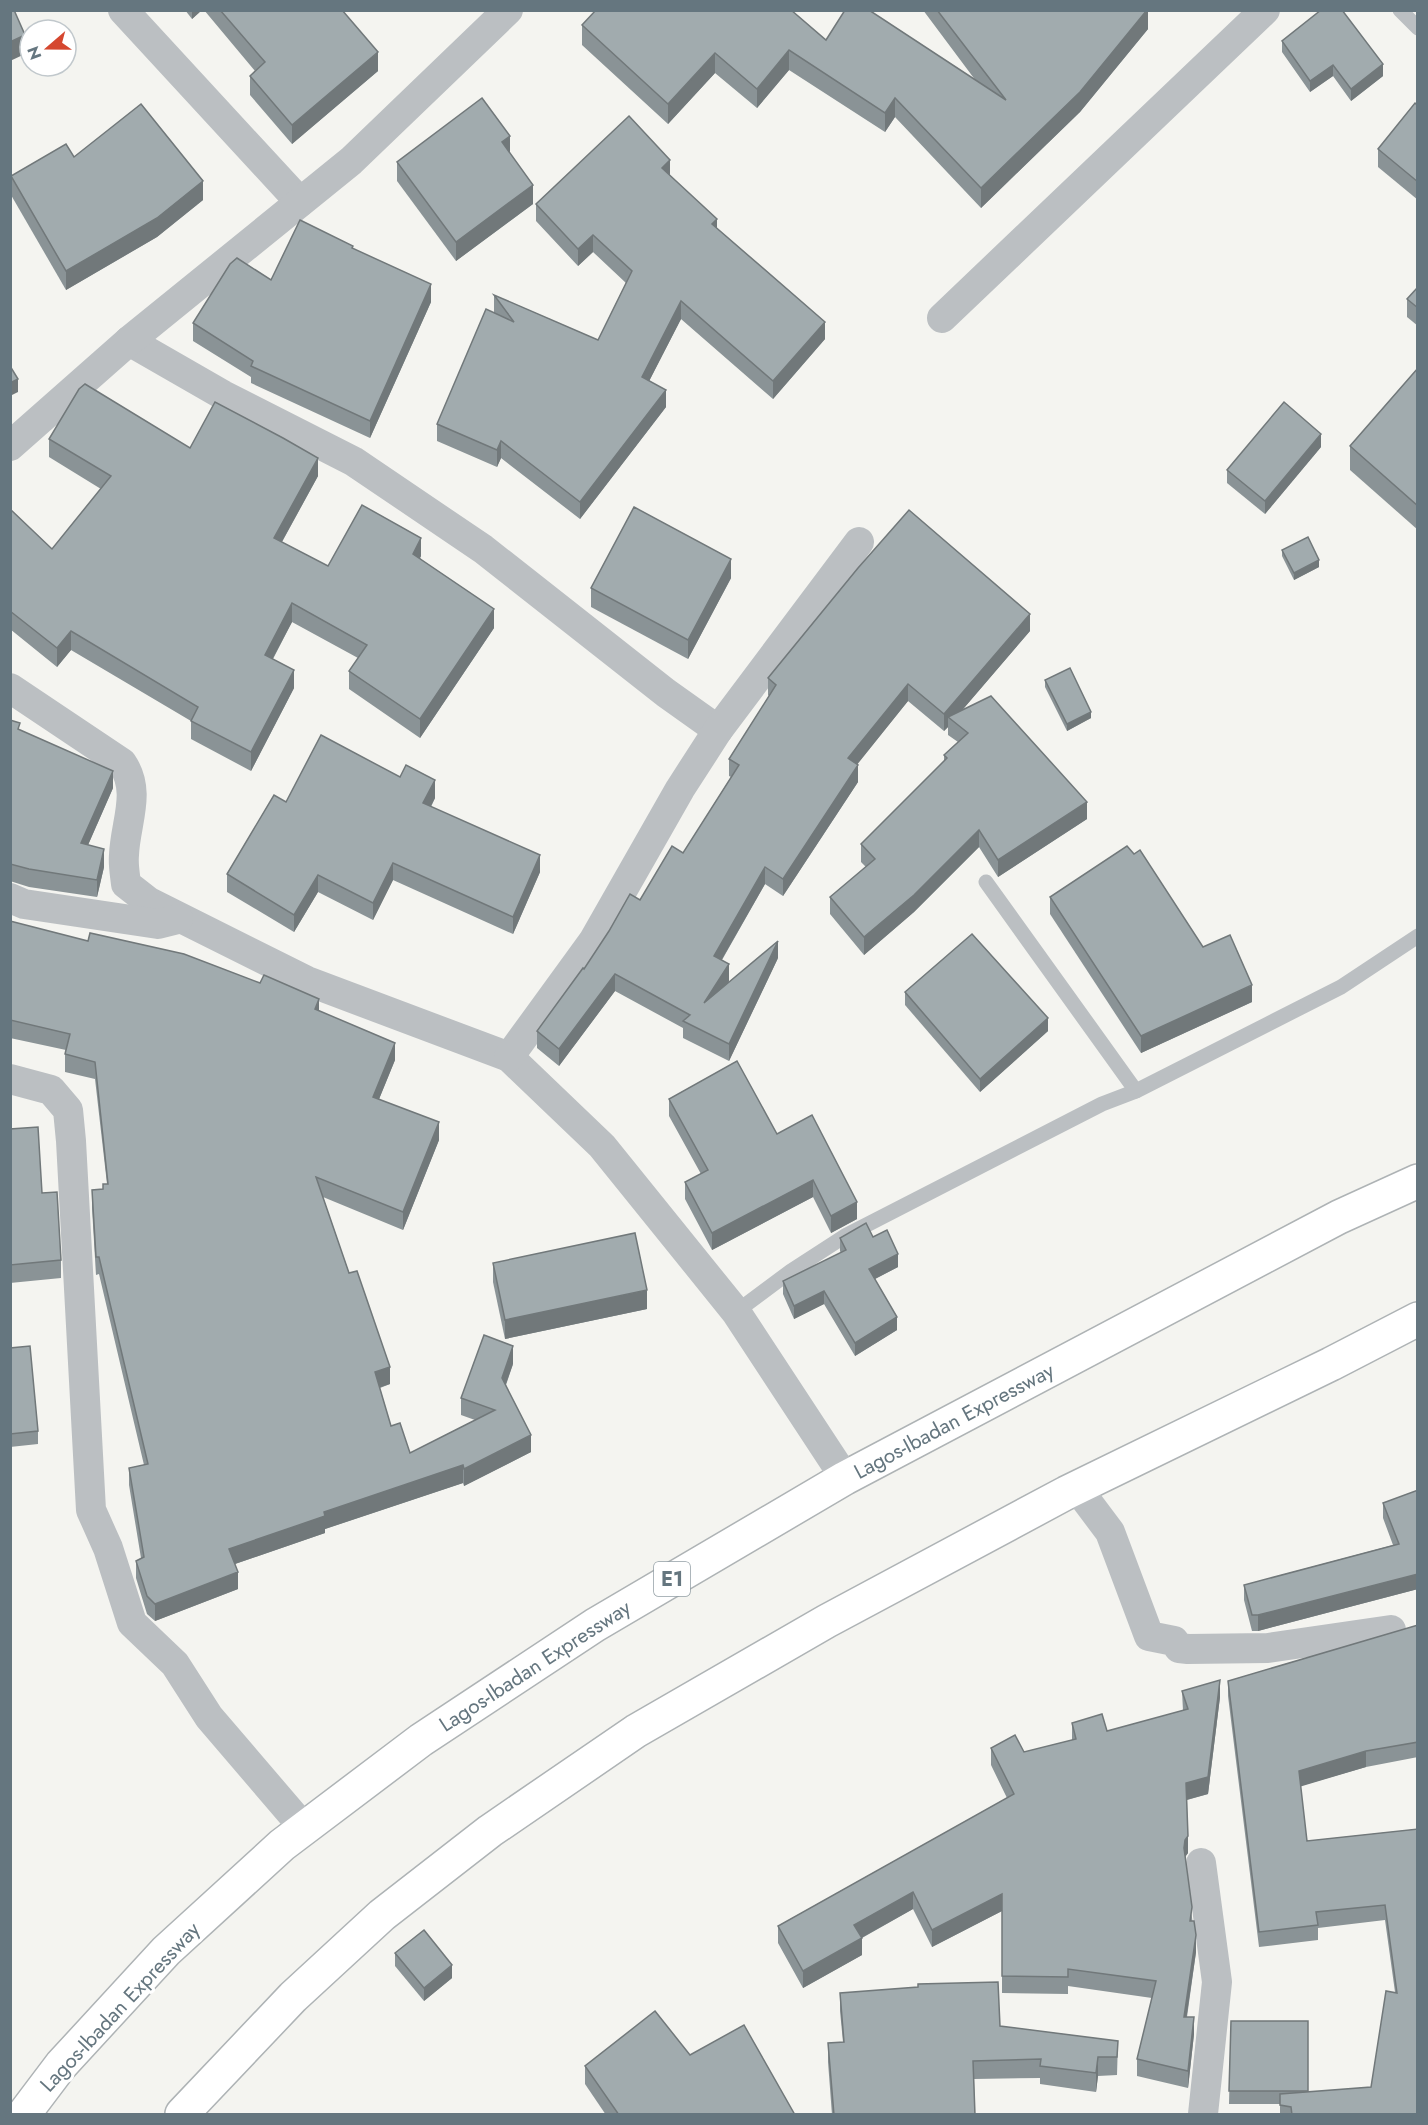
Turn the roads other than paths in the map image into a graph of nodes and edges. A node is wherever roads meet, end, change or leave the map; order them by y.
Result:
1 (123, 10) edge
2 (508, 10) edge
3 (1265, 10) edge
4 (1400, 10) edge
5 (1418, 28) edge
6 (300, 202) junction
7 (942, 318) dead end
8 (129, 341) junction
9 (10, 446) edge
10 (860, 542) dead end
11 (10, 688) edge
12 (718, 730) junction
13 (986, 882) dead end
14 (10, 898) edge
15 (179, 918) junction
16 (1418, 936) edge
17 (509, 1057) junction
18 (10, 1078) edge
19 (1136, 1091) junction
20 (1418, 1181) edge
21 (736, 1311) junction
22 (1418, 1319) edge
23 (845, 1478) junction
24 (1077, 1488) junction
25 (1391, 1630) edge
26 (304, 1828) junction
27 (1201, 1863) dead end
28 (24, 2115) edge
29 (182, 2115) edge
30 (1203, 2115) edge

1 - 6 street
2 - 6 street
3 - 7 street
4 - 5 lane
6 - 8 street
8 - 9 street
8 - 12 street
10 - 12 street
11 - 15 street
12 - 17 street
13 - 19 lane
14 - 15 street
15 - 17 street
16 - 19 lane
17 - 21 street
18 - 26 street
19 - 21 lane
20 - 23 highway, Lagos-Ibadan Expressway / E1
21 - 23 street
22 - 24 highway
23 - 26 highway, Lagos-Ibadan Expressway / E1
24 - 25 street
24 - 29 highway
26 - 28 highway, Lagos-Ibadan Expressway / E1
27 - 30 street

